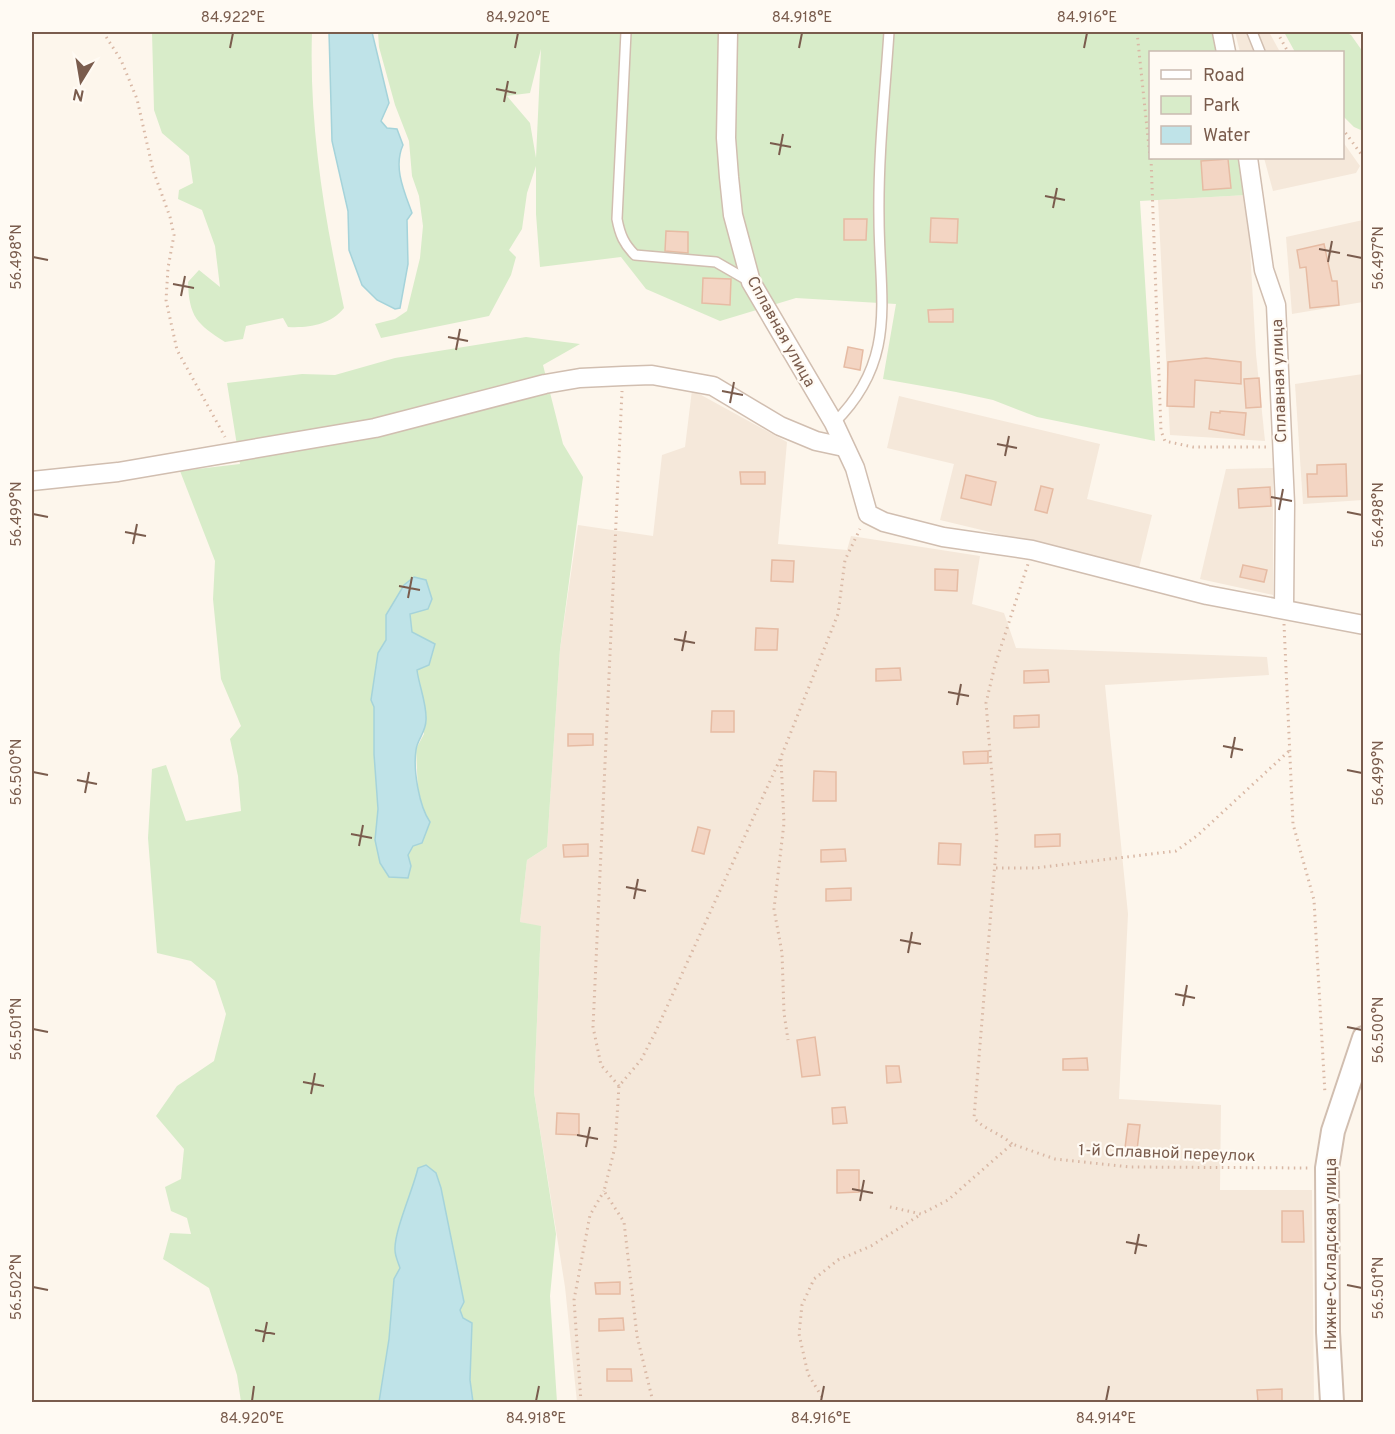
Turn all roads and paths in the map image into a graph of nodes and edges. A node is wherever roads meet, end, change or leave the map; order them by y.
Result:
1 (103, 32) edge
2 (626, 32) edge
3 (728, 32) edge
4 (889, 32) edge
5 (1137, 32) edge
6 (1222, 32) edge
7 (1252, 32) edge
8 (1277, 32) edge
9 (1226, 51) edge
10 (1260, 51) edge
11 (1287, 51) edge
12 (1344, 131) edge
13 (1149, 147) edge
14 (1364, 158) edge
15 (1150, 159) edge
16 (1248, 159) edge
17 (751, 282) junction
18 (623, 376) junction
19 (834, 423) junction
20 (844, 447) junction
21 (1281, 447) junction
22 (234, 452) junction
23 (32, 482) edge
24 (868, 514) junction
25 (1032, 550) junction
26 (1284, 608) junction
27 (1364, 625) edge
28 (1290, 750) junction
29 (781, 757) junction
30 (996, 868) junction
31 (1364, 1038) edge
32 (788, 1040) dead end
33 (619, 1086) junction
34 (1327, 1103) dead end
35 (1012, 1144) junction
36 (1327, 1168) junction
37 (604, 1191) junction
38 (890, 1207) dead end
39 (921, 1214) junction
40 (581, 1402) edge
41 (653, 1402) edge
42 (825, 1402) edge
43 (1332, 1402) edge

1 - 22 path
2 - 17 lane
3 - 17 street, Сплавная улица
4 - 19 lane
5 - 13 path
6 - 9 street
7 - 10 lane
8 - 11 path
12 - 14 path
15 - 21 path
16 - 21 street, Сплавная улица
17 - 19 street, Сплавная улица
18 - 20 street
18 - 22 street
18 - 33 path
19 - 20 street, Сплавная улица
20 - 24 street, Сплавная улица
21 - 26 street, Сплавная улица
22 - 23 street
24 - 25 street
24 - 29 path
25 - 26 street
25 - 30 path
26 - 27 street
26 - 28 path
28 - 30 path
28 - 34 path
29 - 32 path
29 - 33 path
30 - 35 path, 1-й Сплавной переулок
31 - 36 street, Нижне-Складская улица
33 - 37 path
35 - 36 path, 1-й Сплавной переулок
35 - 39 path
36 - 43 street, Нижне-Складская улица
37 - 40 path
37 - 41 path
38 - 39 path
39 - 42 path

